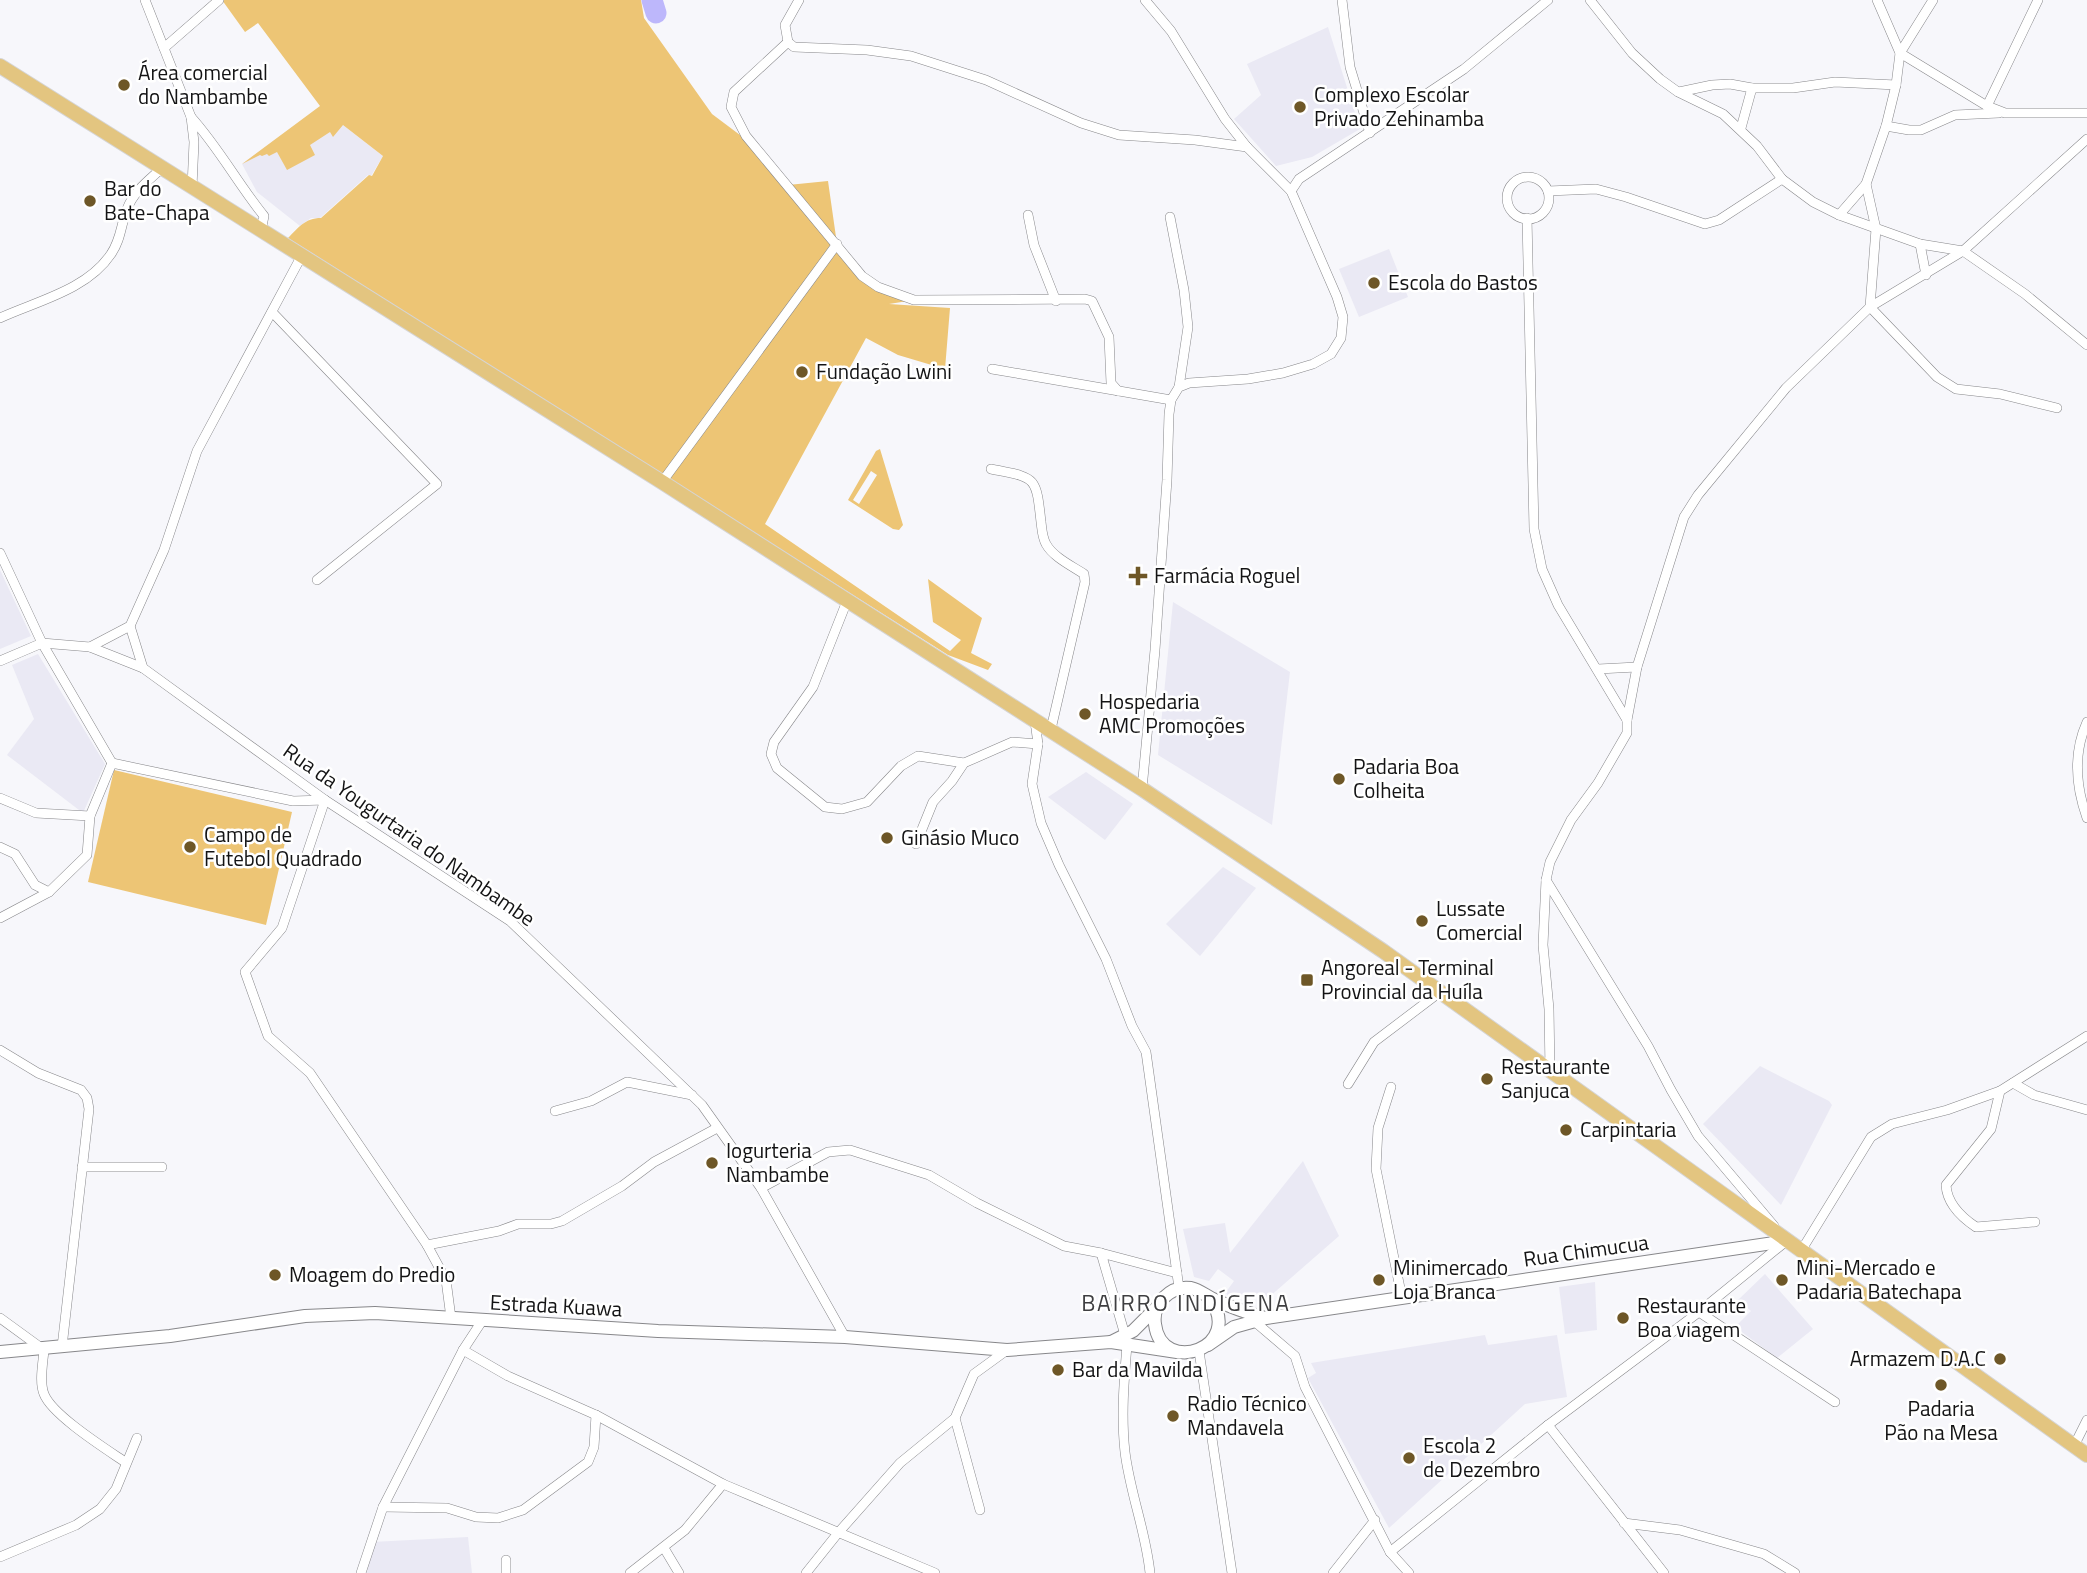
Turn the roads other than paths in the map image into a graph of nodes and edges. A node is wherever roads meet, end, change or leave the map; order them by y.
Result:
1 (145, 0) edge
2 (219, 0) edge
3 (799, 0) edge
4 (1145, 0) edge
5 (1342, 0) edge
6 (1548, 0) edge
7 (1590, 0) edge
8 (1877, 0) edge
9 (1933, 0) edge
10 (2038, 0) edge
11 (788, 42) junction
12 (164, 48) junction
13 (1900, 53) junction
14 (0, 66) edge
15 (1896, 85) junction
16 (1752, 88) junction
17 (1678, 92) junction
18 (1987, 106) junction
19 (2005, 113) junction
20 (2087, 113) edge
21 (191, 117) junction
22 (1886, 126) junction
23 (1741, 128) junction
24 (1370, 133) junction
25 (2087, 139) edge
26 (1247, 147) junction
27 (162, 168) junction
28 (1782, 179) junction
29 (1866, 184) junction
30 (192, 187) junction
31 (1291, 191) junction
32 (1548, 191) junction
33 (1028, 215) dead end
34 (1839, 215) junction
35 (1170, 217) dead end
36 (1527, 218) junction
37 (1876, 229) junction
38 (261, 231) junction
39 (837, 244) junction
40 (1920, 244) junction
41 (1963, 251) junction
42 (301, 257) junction
43 (1926, 275) junction
44 (1056, 301) junction
45 (1870, 307) junction
46 (272, 312) junction
47 (0, 318) edge
48 (2087, 345) edge
49 (992, 369) dead end
50 (1179, 387) junction
51 (1118, 391) junction
52 (1171, 400) junction
53 (2057, 408) dead end
54 (990, 469) dead end
55 (662, 482) junction
56 (0, 553) edge
57 (317, 580) dead end
58 (847, 601) junction
59 (130, 626) junction
60 (42, 643) junction
61 (90, 647) junction
62 (0, 661) edge
63 (1637, 667) junction
64 (143, 668) junction
65 (1598, 669) junction
66 (1035, 719) junction
67 (1627, 720) junction
68 (2087, 722) edge
69 (1051, 729) junction
70 (1038, 744) junction
71 (112, 763) junction
72 (964, 763) junction
73 (1142, 789) junction
74 (0, 799) edge
75 (325, 800) junction
76 (90, 816) junction
77 (2087, 818) edge
78 (916, 844) dead end
79 (0, 847) edge
80 (1546, 880) junction
81 (50, 892) junction
82 (0, 918) edge
83 (1440, 992) junction
84 (2087, 1035) edge
85 (0, 1050) edge
86 (1550, 1071) junction
87 (2013, 1083) junction
88 (1348, 1084) dead end
89 (1391, 1087) dead end
90 (2000, 1091) junction
91 (692, 1095) junction
92 (2087, 1110) edge
93 (555, 1111) dead end
94 (717, 1128) junction
95 (82, 1167) junction
96 (162, 1167) dead end
97 (761, 1188) junction
98 (2035, 1222) dead end
99 (1787, 1241) junction
100 (427, 1245) junction
101 (1801, 1251) junction
102 (1101, 1253) junction
103 (1177, 1273) junction
104 (1179, 1289) junction
105 (1209, 1297) junction
106 (1402, 1298) junction
107 (1156, 1309) junction
108 (1699, 1312) junction
109 (0, 1318) edge
110 (451, 1318) junction
111 (1260, 1320) junction
112 (482, 1321) junction
113 (845, 1337) junction
114 (1126, 1340) junction
115 (62, 1347) junction
116 (1203, 1348) junction
117 (44, 1350) junction
118 (463, 1350) junction
119 (1007, 1350) junction
120 (0, 1352) edge
121 (1177, 1352) junction
122 (1835, 1402) dead end
123 (596, 1415) junction
124 (955, 1418) junction
125 (2087, 1420) edge
126 (1548, 1425) junction
127 (136, 1438) dead end
128 (2074, 1446) junction
129 (2087, 1455) edge
130 (125, 1462) junction
131 (723, 1484) junction
132 (383, 1507) junction
133 (980, 1510) dead end
134 (1375, 1520) junction
135 (1624, 1523) junction
136 (838, 1533) junction
137 (664, 1548) junction
138 (1390, 1552) junction
139 (0, 1557) edge
140 (506, 1560) dead end
141 (361, 1573) edge
142 (506, 1573) edge
143 (629, 1573) edge
144 (679, 1573) edge
145 (806, 1573) edge
146 (935, 1573) edge
147 (1150, 1573) edge
148 (1232, 1573) edge
149 (1333, 1573) edge
150 (1409, 1573) edge
151 (1664, 1573) edge
152 (1795, 1573) edge

1 - 12 street
2 - 12 street
3 - 11 street
4 - 26 street
5 - 24 street
6 - 24 street
7 - 17 street
8 - 13 street
9 - 13 street
10 - 18 street
11 - 26 street
11 - 39 street
12 - 21 street
13 - 15 street
13 - 18 street
14 - 27 main road
15 - 16 street
15 - 22 street
16 - 17 street
16 - 23 street
17 - 23 street
18 - 19 street
19 - 20 street
19 - 22 street
21 - 30 street
21 - 38 street
22 - 29 street
23 - 28 street
24 - 31 street
25 - 41 street
26 - 31 street
27 - 30 main road
27 - 47 street
28 - 32 street
28 - 34 street
29 - 34 street
29 - 37 street
30 - 38 main road
31 - 50 street
32 - 36 street
32 - 36 street
33 - 44 street
34 - 37 street
35 - 50 street
36 - 65 street
37 - 40 street
37 - 45 street
38 - 42 main road
39 - 44 street
39 - 55 street
40 - 41 street
40 - 43 street
41 - 43 street
41 - 48 street
42 - 46 street
42 - 55 main road
43 - 45 street
44 - 51 street
45 - 53 street
45 - 63 street
46 - 57 street
46 - 59 street
49 - 51 street
50 - 52 street
51 - 52 street
52 - 73 street
54 - 69 street
55 - 58 main road
56 - 60 street
58 - 66 main road
58 - 72 street
59 - 61 street
59 - 64 street
60 - 61 street, Rua da Yougurtaria do Nambambe
60 - 62 street
60 - 71 street
61 - 64 street, Rua da Yougurtaria do Nambambe
63 - 65 street
63 - 67 street
64 - 75 street, Rua da Yougurtaria do Nambambe
65 - 67 street
66 - 69 main road
66 - 70 street
67 - 80 street
68 - 77 street
69 - 73 main road
70 - 72 street
70 - 103 street
71 - 75 street
71 - 76 street
72 - 78 street
73 - 83 main road
74 - 76 street
75 - 91 street, Rua da Yougurtaria do Nambambe
75 - 100 street
76 - 81 street
79 - 81 street
80 - 86 street
80 - 99 street
81 - 82 street
83 - 86 main road
83 - 88 street
84 - 87 street
85 - 95 street
86 - 99 main road
87 - 90 street
87 - 92 street
89 - 106 street
90 - 98 street
90 - 101 street
91 - 93 street
91 - 94 street, Rua da Yougurtaria do Nambambe
94 - 97 street, Rua da Yougurtaria do Nambambe
94 - 100 street
95 - 96 street
95 - 115 street
97 - 102 street
97 - 113 street, Rua da Yougurtaria do Nambambe
99 - 101 main road
99 - 106 street, Rua Chimucua
99 - 108 street
100 - 110 street
101 - 128 main road
102 - 103 street
102 - 114 street
103 - 104 street
104 - 105 street, Rua Chimucua
104 - 107 street
105 - 111 street, Rua Chimucua
105 - 116 street
106 - 111 street, Rua Chimucua
107 - 114 street
107 - 121 street
108 - 122 street
108 - 126 street
109 - 117 street
110 - 112 street, Estrada Kuawa
110 - 115 street, Estrada Kuawa
111 - 116 street, Rua Chimucua
111 - 134 street
112 - 113 street, Estrada Kuawa
112 - 118 street
113 - 119 street, Estrada Kuawa
114 - 119 street, Estrada Kuawa
114 - 121 street
114 - 147 street
115 - 117 street, Estrada Kuawa
116 - 121 street
116 - 148 street
117 - 120 street, Estrada Kuawa
117 - 130 street
118 - 123 street
118 - 132 street
119 - 124 street
123 - 131 street
123 - 132 street
124 - 133 street
124 - 136 street
125 - 128 street
126 - 135 street
126 - 138 street
127 - 130 street
128 - 129 main road
130 - 139 street
131 - 136 street
131 - 137 street
132 - 141 street
134 - 138 street
134 - 149 street
135 - 151 street
135 - 152 street
136 - 145 street
136 - 146 street
137 - 143 street
137 - 144 street
138 - 150 street
140 - 142 street

